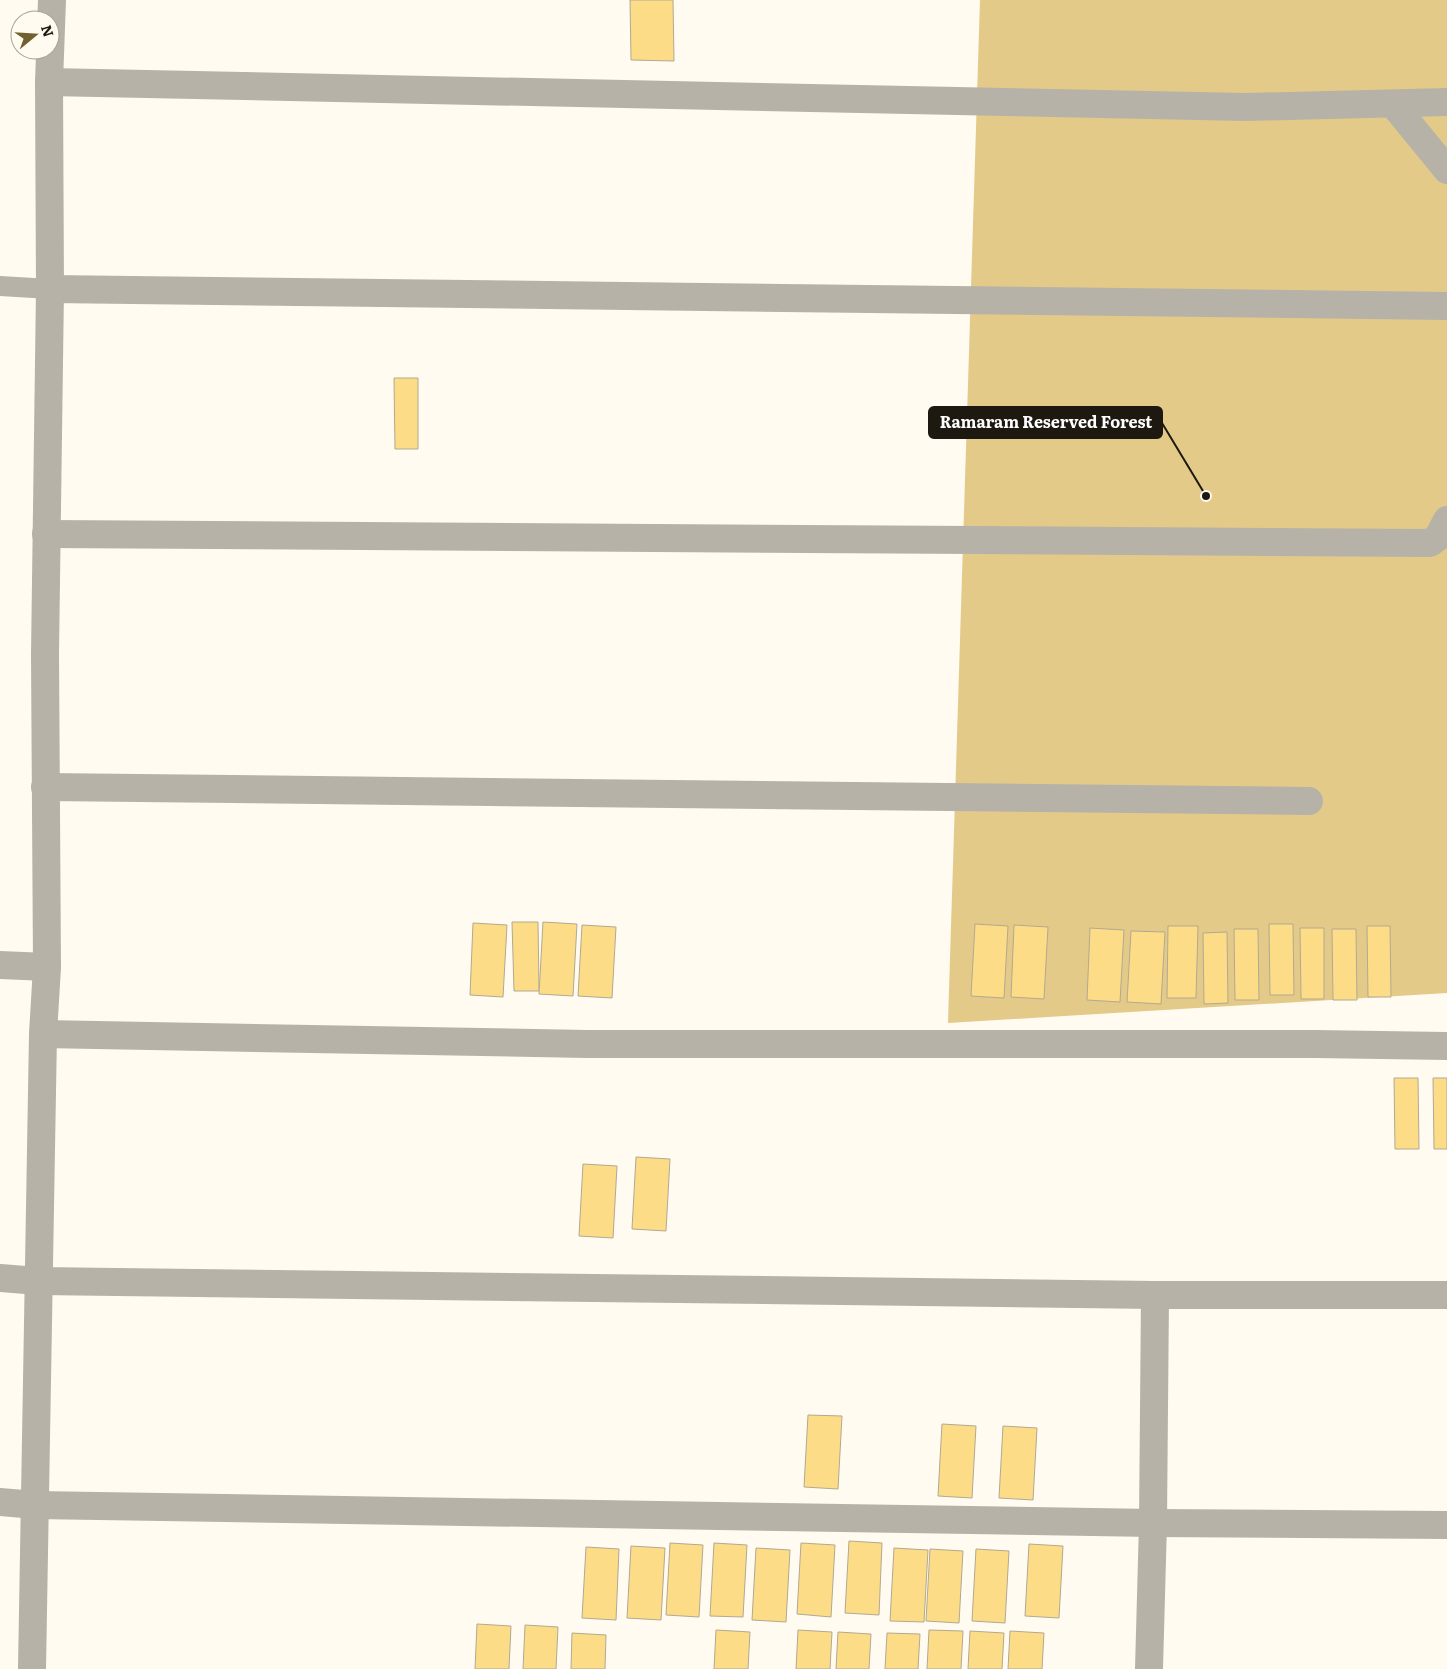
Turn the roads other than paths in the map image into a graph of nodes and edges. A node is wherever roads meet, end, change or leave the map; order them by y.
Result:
1 (52, 0) edge
2 (49, 82) junction
3 (1447, 102) edge
4 (1393, 104) junction
5 (1447, 170) edge
6 (0, 286) edge
7 (50, 289) junction
8 (1447, 306) edge
9 (1447, 520) edge
10 (46, 534) junction
11 (45, 787) junction
12 (1309, 801) dead end
13 (0, 965) edge
14 (47, 967) junction
15 (43, 1034) junction
16 (1447, 1046) edge
17 (0, 1278) edge
18 (38, 1281) junction
19 (1155, 1295) junction
20 (1447, 1296) edge
21 (0, 1502) edge
22 (35, 1505) junction
23 (1153, 1523) junction
24 (1447, 1525) edge
25 (32, 1669) edge
26 (1149, 1669) edge

1 - 2 street
2 - 4 street
2 - 7 street
3 - 4 street
4 - 5 street
6 - 7 lane
7 - 8 street
7 - 10 street
9 - 10 street
10 - 11 street
11 - 12 street
11 - 14 street
13 - 14 street
14 - 15 street
15 - 16 street
15 - 18 street
17 - 18 street
18 - 19 street
18 - 22 street
19 - 20 street
19 - 23 street
21 - 22 street
22 - 23 street
22 - 25 street
23 - 24 street
23 - 26 street

